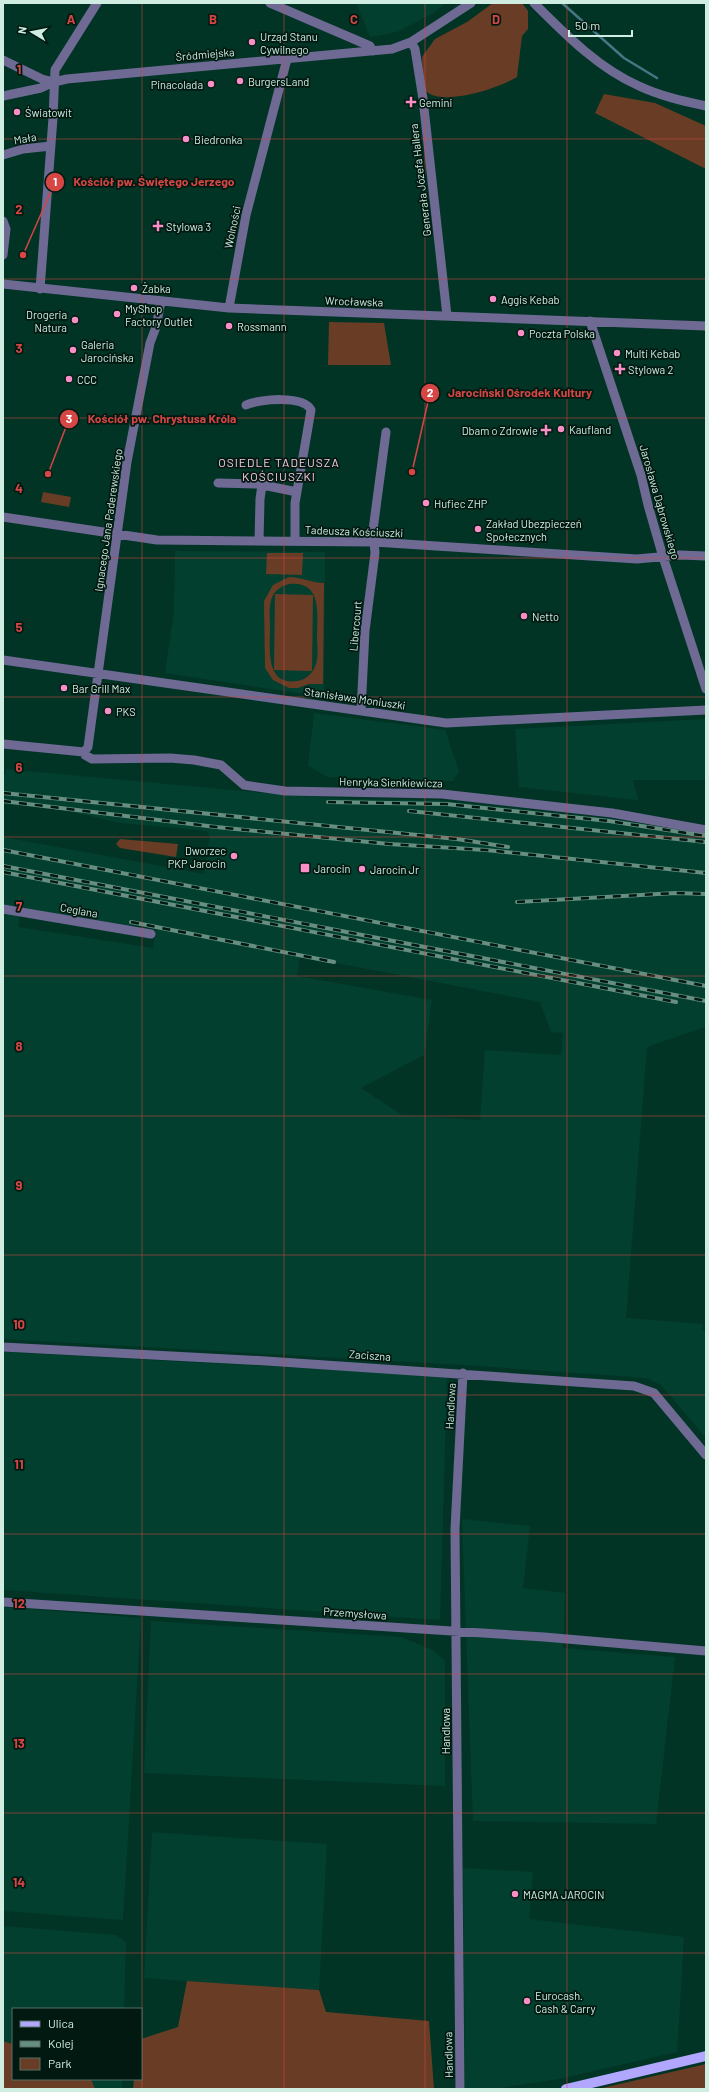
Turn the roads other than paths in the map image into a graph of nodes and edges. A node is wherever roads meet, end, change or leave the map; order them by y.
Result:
1 (97, 3) edge
2 (270, 3) edge
3 (471, 3) edge
4 (534, 3) edge
5 (542, 3) edge
6 (547, 14) junction
7 (411, 42) junction
8 (373, 51) junction
9 (287, 59) junction
10 (3, 60) edge
11 (54, 82) junction
12 (3, 96) edge
13 (706, 106) edge
14 (51, 146) junction
15 (3, 154) edge
16 (3, 221) edge
17 (3, 255) edge
18 (3, 284) edge
19 (40, 289) junction
20 (161, 301) junction
21 (229, 308) junction
22 (447, 316) junction
23 (590, 321) junction
24 (706, 326) edge
25 (246, 405) dead end
26 (386, 432) dead end
27 (218, 483) dead end
28 (262, 485) junction
29 (297, 492) junction
30 (3, 517) edge
31 (118, 535) junction
32 (259, 541) junction
33 (295, 541) junction
34 (374, 542) junction
35 (706, 556) edge
36 (663, 557) junction
37 (3, 660) edge
38 (98, 672) junction
39 (705, 684) edge
40 (706, 710) edge
41 (361, 711) junction
42 (3, 744) edge
43 (84, 752) junction
44 (706, 830) edge
45 (3, 909) edge
46 (151, 934) dead end
47 (3, 1347) edge
48 (463, 1373) junction
49 (706, 1455) edge
50 (3, 1602) edge
51 (456, 1632) junction
52 (706, 1651) edge
53 (706, 2056) edge
54 (460, 2089) edge
55 (566, 2089) edge

1 - 11 street
2 - 8 street
3 - 7 street, Śródmiejska
4 - 6 street
5 - 6 street
6 - 13 street
7 - 8 street, Śródmiejska
7 - 22 street, Generała Józefa Hallera
8 - 9 street, Śródmiejska
9 - 11 street, Śródmiejska
9 - 21 street, Wolności
10 - 11 street
11 - 12 street, Śródmiejska
11 - 14 street
14 - 15 street, Mała
14 - 19 street
16 - 17 street
18 - 19 street, Wrocławska
19 - 20 street, Wrocławska
20 - 21 street, Wrocławska
20 - 31 street, Ignacego Jana Paderewskiego
21 - 22 street, Wrocławska
22 - 23 street, Wrocławska
23 - 24 street, Wrocławska
23 - 36 street, Jarosława Dąbrowskiego
25 - 29 street
26 - 34 street, Libercourt
27 - 28 street
28 - 29 street
28 - 32 street
29 - 33 street
30 - 31 street, Tadeusza Kościuszki
31 - 32 street, Tadeusza Kościuszki
31 - 38 street, Ignacego Jana Paderewskiego
32 - 33 street, Tadeusza Kościuszki
33 - 34 street, Tadeusza Kościuszki
34 - 36 street, Tadeusza Kościuszki
34 - 41 street, Libercourt
35 - 36 street, Tadeusza Kościuszki
36 - 39 street, Jarosława Dąbrowskiego
37 - 38 street, Stanisława Moniuszki
38 - 41 street, Stanisława Moniuszki
38 - 43 street
40 - 41 street, Stanisława Moniuszki
42 - 43 street, Henryka Sienkiewicza
43 - 44 street, Henryka Sienkiewicza
45 - 46 street, Ceglana
47 - 48 street, Zaciszna
48 - 49 street, Zaciszna
48 - 51 street, Handlowa
50 - 51 street, Przemysłowa
51 - 52 street, Przemysłowa
51 - 54 street, Handlowa
53 - 55 main road

